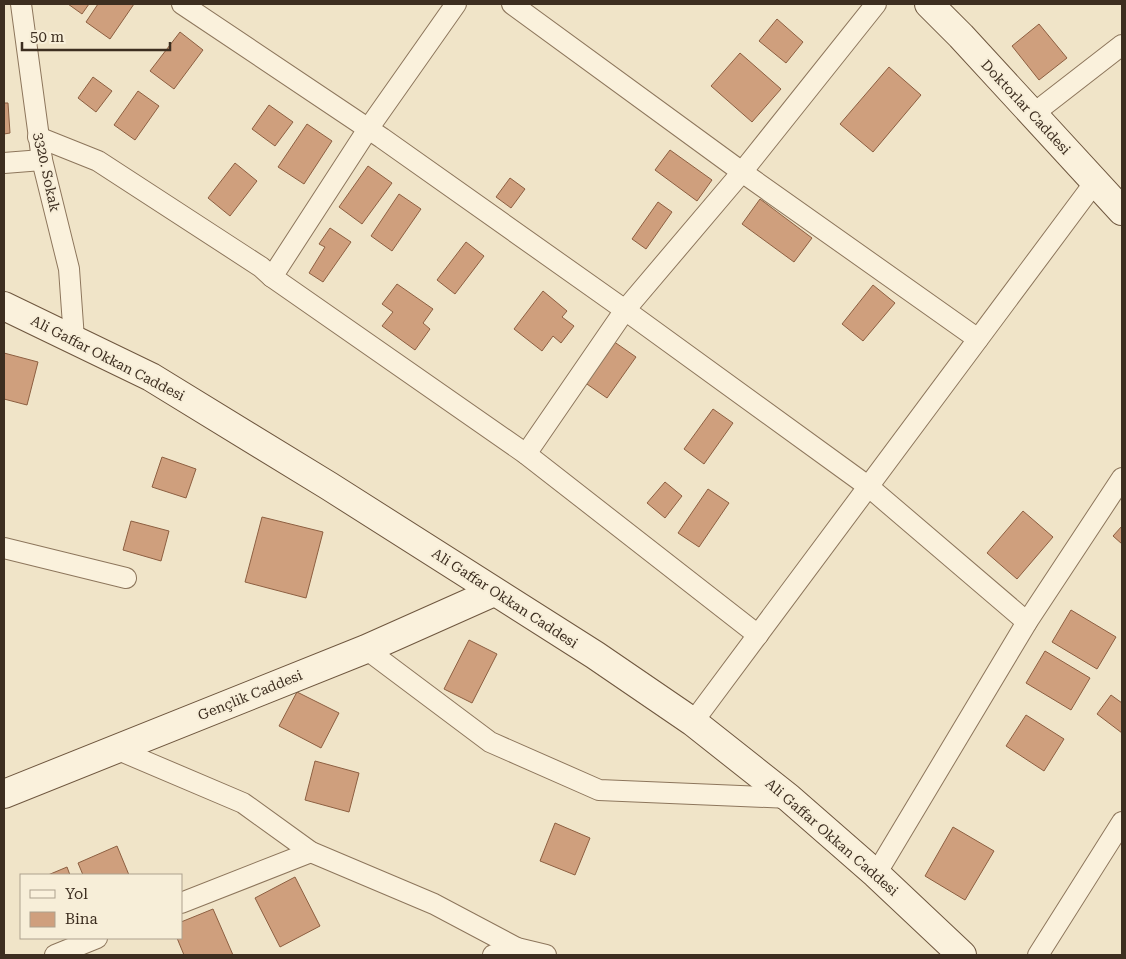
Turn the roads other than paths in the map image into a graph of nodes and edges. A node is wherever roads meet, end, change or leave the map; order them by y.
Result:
1 (21, 4) edge
2 (182, 4) edge
3 (456, 4) edge
4 (512, 4) edge
5 (876, 4) edge
6 (929, 4) edge
7 (1122, 45) edge
8 (1033, 114) junction
9 (368, 128) junction
10 (38, 137) junction
11 (42, 160) junction
12 (4, 163) edge
13 (742, 172) junction
14 (1095, 182) junction
15 (1122, 211) edge
16 (272, 277) junction
17 (4, 306) edge
18 (625, 310) junction
19 (74, 339) junction
20 (978, 339) junction
21 (526, 454) junction
22 (1122, 478) edge
23 (869, 487) junction
24 (4, 548) edge
25 (126, 578) dead end
26 (494, 592) junction
27 (1027, 622) junction
28 (758, 635) junction
29 (366, 649) junction
30 (694, 722) junction
31 (116, 749) junction
32 (4, 794) edge
33 (789, 798) junction
34 (1122, 822) edge
35 (311, 852) junction
36 (876, 874) junction
37 (182, 903) edge
38 (95, 939) edge
39 (517, 948) junction
40 (55, 955) edge
41 (493, 955) edge
42 (546, 955) edge
43 (962, 955) edge
44 (1038, 955) edge

1 - 10 street, 3320. Sokak
2 - 9 street
3 - 9 street
4 - 13 street
5 - 13 street
6 - 8 street, Doktorlar Caddesi
7 - 8 street
8 - 14 street, Doktorlar Caddesi
9 - 16 street
9 - 18 street
10 - 11 street, 3320. Sokak
10 - 16 street
11 - 12 street
11 - 19 street, 3320. Sokak
13 - 18 street
13 - 20 street
14 - 15 street, Doktorlar Caddesi
14 - 20 street
16 - 21 street
17 - 19 street, Ali Gaffar Okkan Caddesi
18 - 21 street
18 - 23 street
19 - 26 street, Ali Gaffar Okkan Caddesi
20 - 23 street
21 - 28 street
22 - 27 street
23 - 27 street
23 - 28 street
24 - 25 street
26 - 29 street, Gençlik Caddesi
26 - 30 street, Ali Gaffar Okkan Caddesi
27 - 36 street
28 - 30 street
29 - 31 street, Gençlik Caddesi
29 - 33 street
30 - 33 street, Ali Gaffar Okkan Caddesi
31 - 32 street, Gençlik Caddesi
31 - 35 street
33 - 36 street, Ali Gaffar Okkan Caddesi
34 - 44 street
35 - 37 street
35 - 39 street
36 - 43 street, Ali Gaffar Okkan Caddesi
38 - 40 street
39 - 41 street
39 - 42 street

